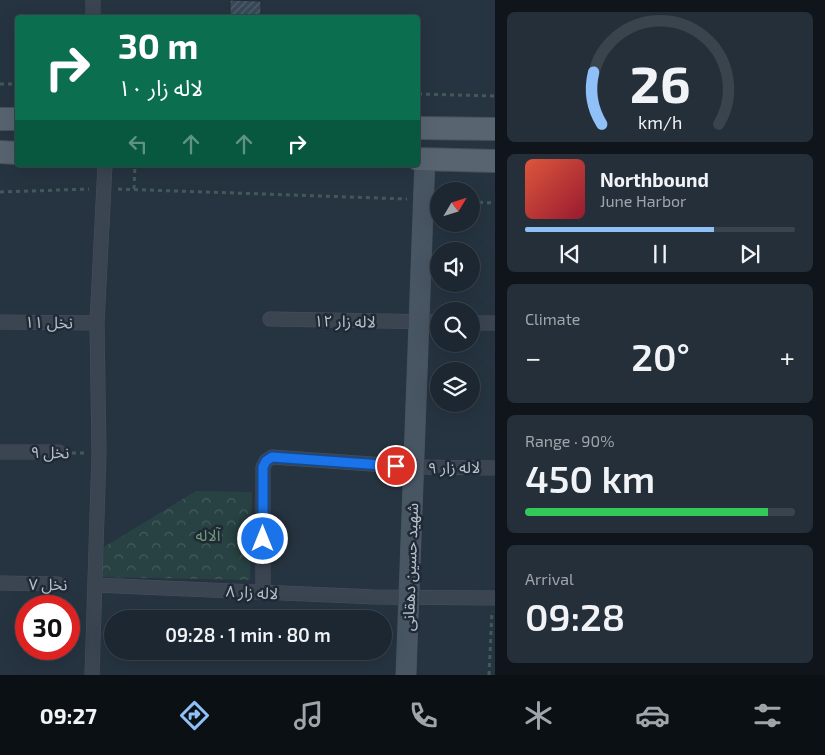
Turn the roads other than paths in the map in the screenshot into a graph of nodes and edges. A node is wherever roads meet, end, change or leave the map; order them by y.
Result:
1 (93, 0) edge
2 (93, 15) edge
3 (0, 119) edge
4 (15, 119) edge
5 (420, 128) edge
6 (495, 129) edge
7 (0, 152) edge
8 (15, 153) edge
9 (421, 159) edge
10 (495, 161) edge
11 (105, 167) edge
12 (270, 320) dead end
13 (0, 322) edge
14 (429, 322) edge
15 (98, 323) junction
16 (480, 323) edge
17 (495, 324) edge
18 (0, 452) edge
19 (59, 452) road end
20 (414, 467) junction
21 (495, 468) edge
22 (0, 583) edge
23 (58, 584) dead end
24 (95, 585) junction
25 (263, 592) junction
26 (408, 597) junction
27 (494, 598) edge
28 (92, 675) edge
29 (406, 675) edge

1 - 2 street
3 - 4 main road
5 - 6 main road
7 - 8 main road
9 - 10 main road
9 - 14 street, شهید حسین دهقانی
11 - 15 street
12 - 14 street, لاله زار ۱۲
13 - 15 street, نخل ۱۱
14 - 20 street, شهید حسین دهقانی
15 - 24 street
16 - 17 street
18 - 19 street, نخل ۹
20 - 21 street, لاله زار ۹
20 - 25 street, لاله زار ۹
20 - 26 street, شهید حسین دهقانی
22 - 23 street, نخل ۷
24 - 25 street, لاله زار ۸
24 - 28 street
25 - 26 street, لاله زار ۸
26 - 27 street, لاله زار ۸
26 - 29 street, شهید حسین دهقانی

